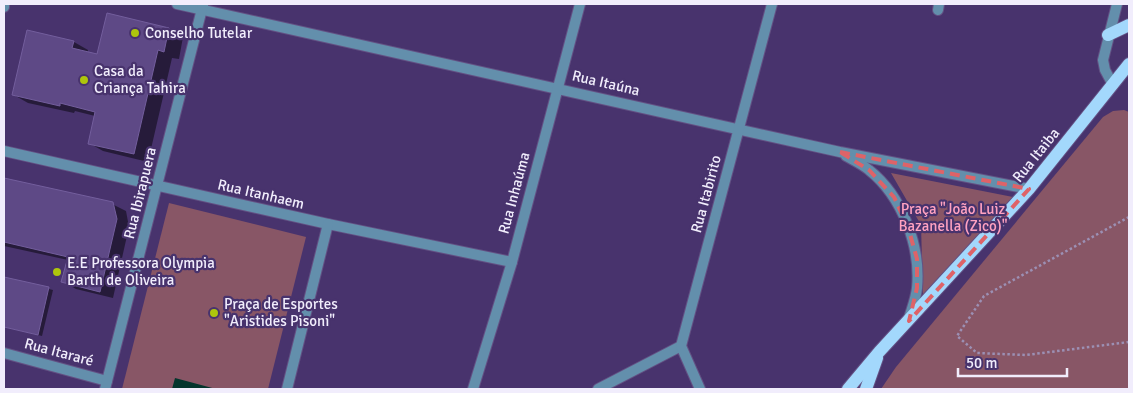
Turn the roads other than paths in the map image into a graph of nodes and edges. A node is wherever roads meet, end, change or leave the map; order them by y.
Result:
1 (177, 4) edge
2 (580, 4) edge
3 (772, 4) edge
4 (1117, 4) edge
5 (202, 7) edge
6 (1129, 25) edge
7 (1108, 34) junction
8 (1129, 64) edge
9 (1113, 85) junction
10 (558, 88) junction
11 (739, 129) junction
12 (4, 151) edge
13 (840, 152) junction
14 (158, 186) junction
15 (1029, 189) junction
16 (328, 224) junction
17 (512, 262) junction
18 (908, 321) junction
19 (681, 346) junction
20 (879, 352) junction
21 (4, 353) edge
22 (106, 385) edge
23 (287, 389) edge
24 (474, 389) edge
25 (598, 389) edge
26 (700, 389) edge
27 (848, 389) edge
28 (866, 389) edge

1 - 5 street, Rua Itaúna
2 - 10 street, Rua Inhaúma
3 - 11 street, Rua Itabirito
4 - 7 street
5 - 10 street, Rua Itaúna
5 - 14 street, Rua Ibirapuera
6 - 7 main road
7 - 9 street
8 - 9 main road, Rua Itaiba
9 - 15 main road, Rua Itaiba
10 - 11 street, Rua Itaúna
10 - 17 street, Rua Inhaúma
11 - 13 street, Rua Itaúna
11 - 19 street, Rua Itabirito
12 - 14 street, Rua Itanhaem
13 - 15 street, Rua Itaúna
13 - 18 street
14 - 16 street, Rua Itanhaem
14 - 22 street, Rua Ibirapuera
15 - 18 main road, Rua Itaiba
16 - 17 street, Rua Itanhaem
16 - 23 street
17 - 24 street, Rua Inhaúma
18 - 20 main road, Rua Itaiba
19 - 25 street
19 - 26 street
20 - 27 main road, Rua Itaiba
20 - 28 main road, Rua Itaiba
21 - 22 street, Rua Itararé

